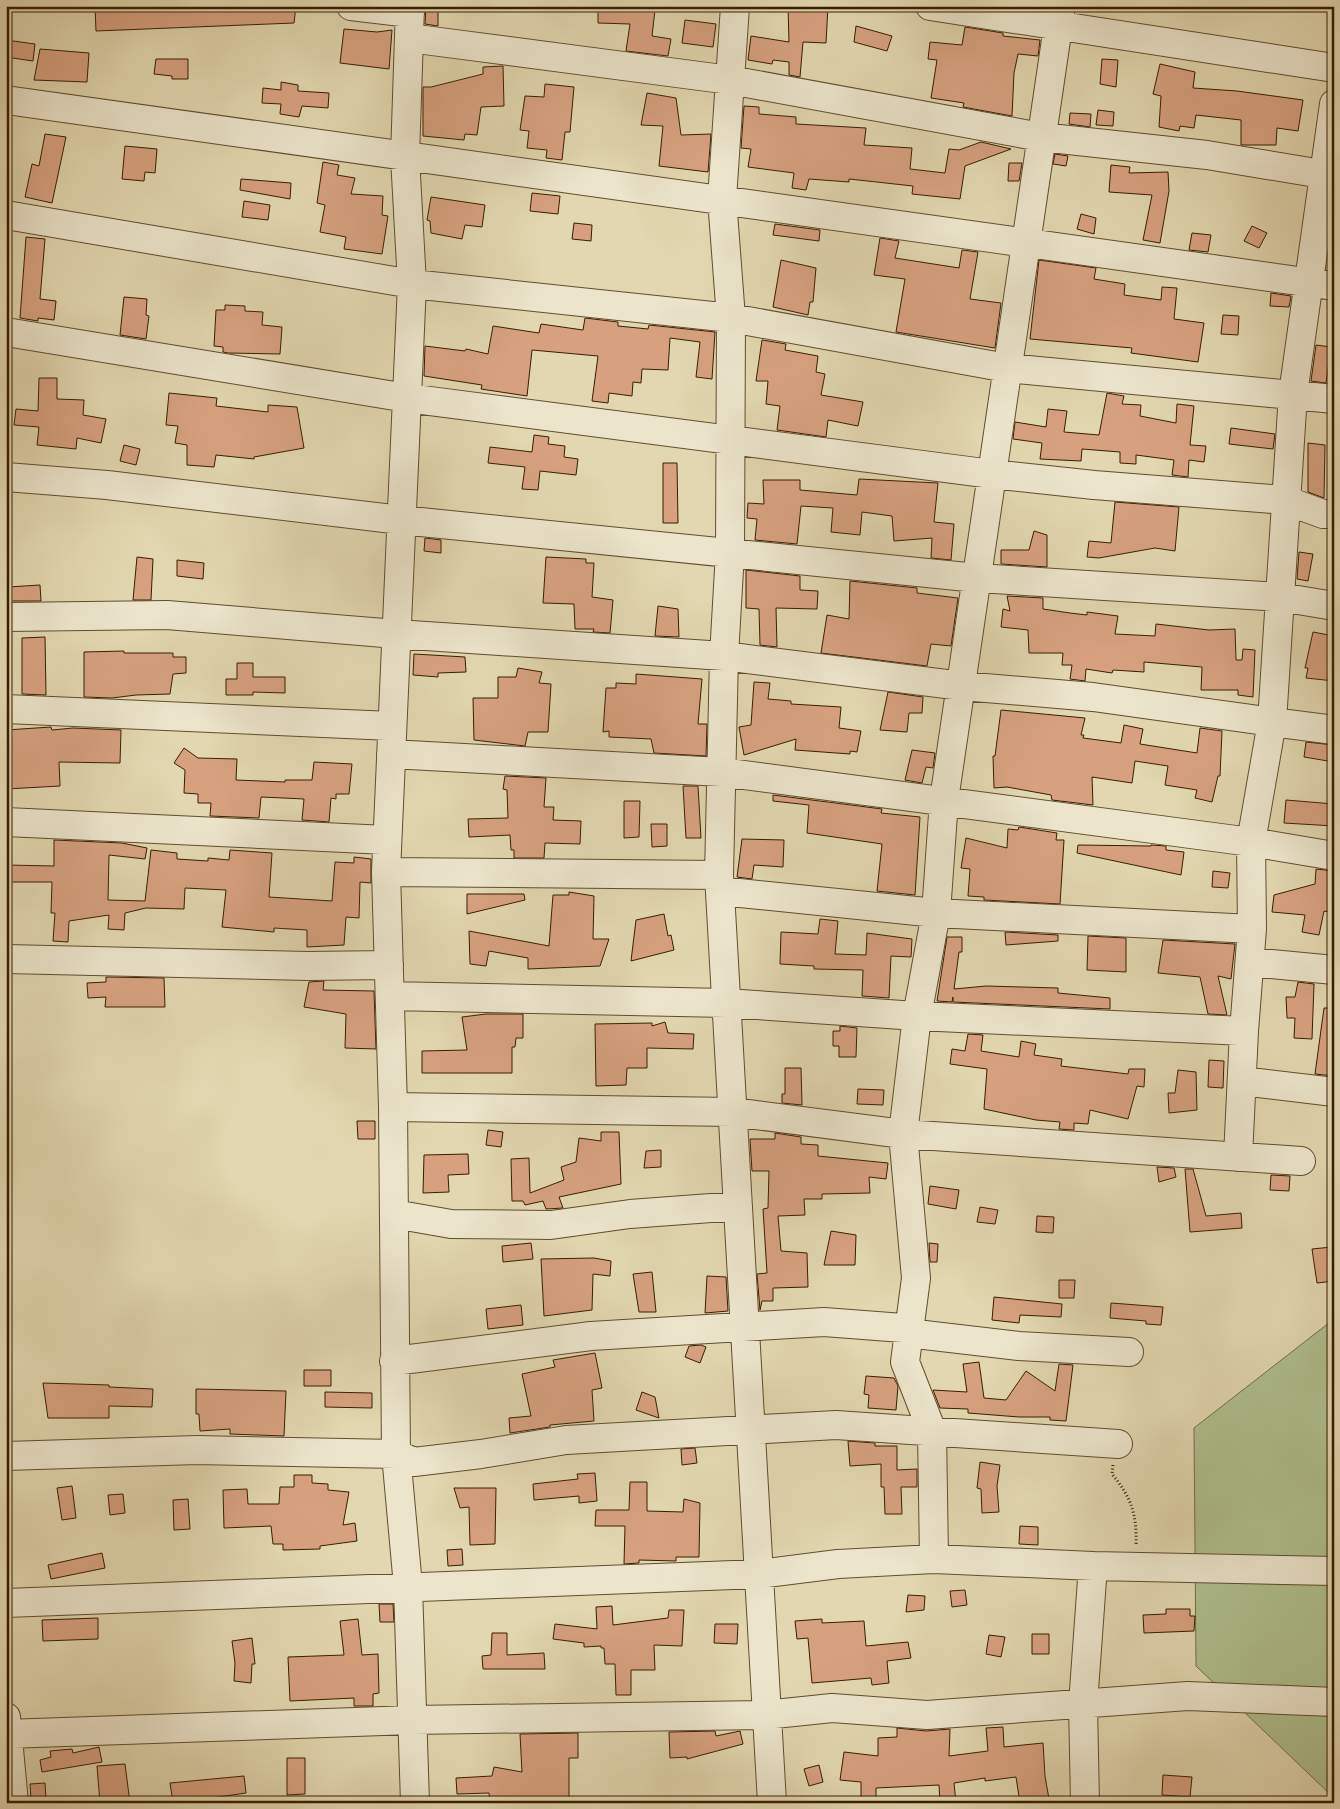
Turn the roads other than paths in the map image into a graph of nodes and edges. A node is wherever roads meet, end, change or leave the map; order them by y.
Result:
1 (351, 6) edge
2 (735, 6) edge
3 (930, 6) edge
4 (1059, 17) edge
5 (409, 19) edge
6 (1334, 68) edge
7 (730, 80) junction
8 (6, 100) edge
9 (1334, 104) edge
10 (1041, 136) junction
11 (405, 157) junction
12 (1329, 175) edge
13 (722, 199) junction
14 (6, 215) edge
15 (1027, 243) junction
16 (412, 284) junction
17 (1321, 284) edge
18 (731, 318) junction
19 (6, 332) edge
20 (1007, 368) junction
21 (1293, 394) junction
22 (407, 398) junction
23 (1334, 399) edge
24 (730, 439) junction
25 (992, 474) junction
26 (6, 477) edge
27 (1285, 500) junction
28 (1334, 514) edge
29 (401, 520) junction
30 (730, 552) junction
31 (977, 578) junction
32 (1280, 597) junction
33 (1334, 606) edge
34 (6, 617) edge
35 (396, 634) junction
36 (724, 656) junction
37 (962, 686) junction
38 (6, 709) edge
39 (1272, 722) junction
40 (392, 726) junction
41 (1334, 730) edge
42 (391, 754) junction
43 (721, 772) junction
44 (944, 800) junction
45 (6, 822) edge
46 (387, 840) junction
47 (1252, 842) junction
48 (1334, 856) edge
49 (386, 872) junction
50 (719, 883) junction
51 (936, 913) junction
52 (1252, 929) junction
53 (6, 959) edge
54 (1250, 962) junction
55 (389, 965) junction
56 (1334, 970) edge
57 (390, 996) junction
58 (726, 1003) junction
59 (917, 1016) junction
60 (1244, 1031) junction
61 (1242, 1081) junction
62 (1334, 1092) edge
63 (393, 1107) junction
64 (732, 1112) junction
65 (903, 1134) junction
66 (1238, 1157) junction
67 (1301, 1161) dead end
68 (738, 1206) junction
69 (394, 1214) junction
70 (745, 1328) junction
71 (908, 1330) junction
72 (1129, 1352) dead end
73 (394, 1361) junction
74 (751, 1431) junction
75 (932, 1431) junction
76 (1118, 1444) road end
77 (396, 1454) junction
78 (6, 1456) edge
79 (934, 1559) junction
80 (1093, 1566) junction
81 (1334, 1571) edge
82 (759, 1574) junction
83 (408, 1586) junction
84 (6, 1603) edge
85 (1334, 1702) edge
86 (1083, 1704) junction
87 (767, 1713) junction
88 (412, 1720) junction
89 (7, 1728) edge
90 (14, 1803) edge
91 (415, 1803) edge
92 (772, 1803) edge
93 (1084, 1803) edge

1 - 5 street
2 - 7 street
3 - 4 street
4 - 6 street
4 - 10 street
5 - 7 street
5 - 11 street
7 - 10 street
7 - 13 street
8 - 11 street
9 - 12 street
10 - 12 street
10 - 15 street
11 - 13 street
11 - 16 street
12 - 17 street
13 - 15 street
13 - 18 street
14 - 16 street
15 - 17 street
15 - 20 street
16 - 18 street
16 - 22 street
17 - 21 street
18 - 20 street
18 - 24 street
19 - 22 street
20 - 21 street
20 - 25 street
21 - 23 street
21 - 27 street
22 - 24 street
22 - 29 street
24 - 25 street
24 - 30 street
25 - 27 street
25 - 31 street
26 - 29 street
27 - 28 street
27 - 32 street
29 - 30 street
29 - 35 street
30 - 31 street
30 - 36 street
31 - 32 street
31 - 37 street
32 - 33 street
32 - 39 street
34 - 35 street
35 - 36 street
35 - 40 street
36 - 37 street
36 - 43 street
37 - 39 street
37 - 44 street
38 - 40 street
39 - 41 street
39 - 47 street
40 - 42 street
42 - 43 street
42 - 46 street
43 - 44 street
43 - 50 street
44 - 47 street
44 - 51 street
45 - 46 street
46 - 49 street
47 - 48 street
47 - 52 street
49 - 50 street
49 - 55 street
50 - 51 street
50 - 58 street
51 - 52 street
51 - 59 street
52 - 54 street
53 - 55 street
54 - 56 street
54 - 60 street
55 - 57 street
57 - 58 street
57 - 63 street
58 - 59 street
58 - 64 street
59 - 60 street
59 - 65 street
60 - 61 street
61 - 62 street
61 - 66 street
63 - 64 street
63 - 69 street
64 - 65 street
64 - 68 street
65 - 66 street
65 - 71 street
66 - 67 street
68 - 69 street
68 - 70 street
69 - 73 street
70 - 71 street
70 - 73 street
70 - 74 street
71 - 72 street
71 - 75 street
73 - 77 street
74 - 75 street
74 - 77 street
74 - 82 street
75 - 76 street
75 - 79 street
77 - 78 street
77 - 83 street
79 - 80 street
79 - 82 street
80 - 81 street
80 - 86 street
82 - 83 street
82 - 87 street
83 - 84 street
83 - 88 street
85 - 86 street
86 - 87 street
86 - 93 street
87 - 88 street
87 - 92 street
88 - 89 street
88 - 91 street
89 - 90 street

